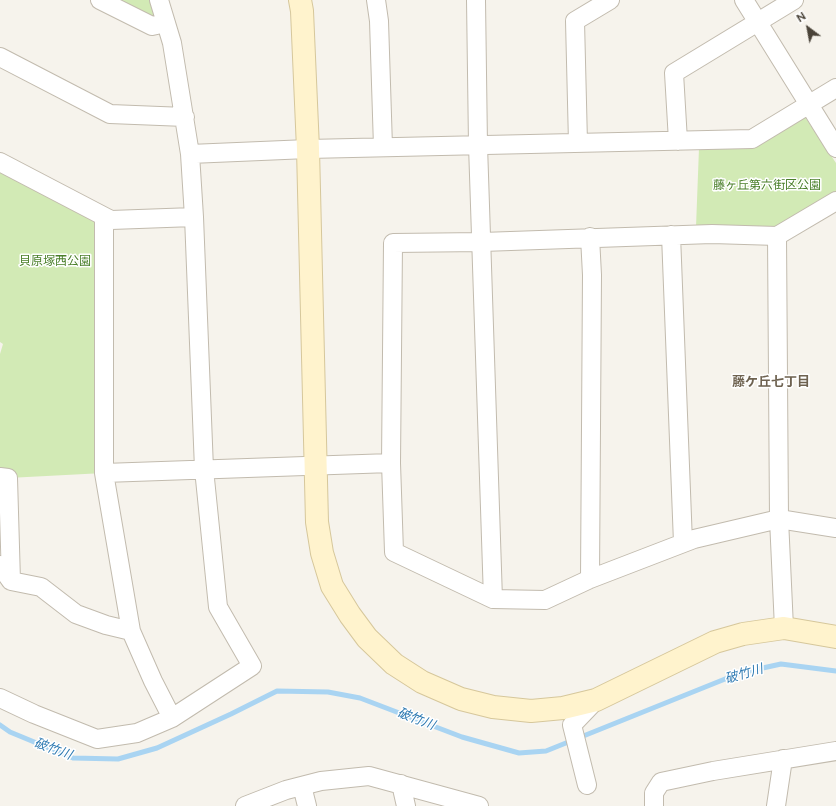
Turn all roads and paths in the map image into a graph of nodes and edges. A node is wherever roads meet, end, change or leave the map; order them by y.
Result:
1 (100, 0) edge
2 (159, 0) edge
3 (300, 0) edge
4 (376, 0) edge
5 (476, 0) edge
6 (610, 0) edge
7 (744, 0) edge
8 (794, 0) edge
9 (757, 22) junction
10 (166, 23) junction
11 (0, 57) edge
12 (836, 88) edge
13 (809, 105) junction
14 (185, 117) junction
15 (678, 141) junction
16 (578, 143) junction
17 (478, 144) junction
18 (383, 147) junction
19 (836, 148) edge
20 (308, 149) junction
21 (190, 154) junction
22 (0, 162) edge
23 (836, 201) edge
24 (104, 217) junction
25 (194, 217) junction
26 (671, 235) junction
27 (777, 236) junction
28 (590, 237) junction
29 (482, 242) junction
30 (391, 463) junction
31 (316, 465) junction
32 (204, 469) junction
33 (104, 473) junction
34 (0, 477) edge
35 (779, 519) junction
36 (836, 528) edge
37 (683, 543) junction
38 (0, 565) edge
39 (590, 579) junction
40 (12, 580) junction
41 (493, 599) junction
42 (784, 628) junction
43 (131, 631) junction
44 (836, 637) edge
45 (0, 698) edge
46 (596, 700) junction
47 (172, 718) junction
48 (836, 751) edge
49 (783, 759) junction
50 (401, 784) junction
51 (587, 785) dead end
52 (302, 786) junction
53 (245, 806) edge
54 (307, 806) edge
55 (406, 806) edge
56 (479, 806) edge
57 (654, 806) edge
58 (776, 806) edge

1 - 10 street
2 - 10 street
3 - 20 street
4 - 18 street
5 - 17 street
6 - 16 street
7 - 9 street
8 - 9 street
9 - 13 street
9 - 15 street
10 - 14 street
11 - 14 street
12 - 13 street
13 - 15 street
13 - 19 street
14 - 21 street
15 - 16 street
16 - 17 street
17 - 18 street
17 - 29 street
18 - 20 street
20 - 21 street
20 - 31 street
21 - 25 street
22 - 24 street
23 - 27 street
24 - 25 street
24 - 33 street
25 - 32 street
26 - 27 street
26 - 28 street
26 - 37 street
27 - 35 street
28 - 29 street
28 - 39 street
29 - 30 street
29 - 41 street
30 - 31 street
30 - 41 street
31 - 32 street
31 - 46 street
32 - 33 street
32 - 47 street
33 - 43 street
34 - 40 street
35 - 36 street
35 - 37 street
35 - 42 street
37 - 39 street
38 - 40 street
39 - 41 street
40 - 43 street
42 - 44 street
42 - 46 street
43 - 47 street
45 - 47 street
46 - 51 street
48 - 49 street
49 - 57 street
49 - 58 street
50 - 52 street
50 - 55 street
50 - 56 street
52 - 53 street
52 - 54 street

